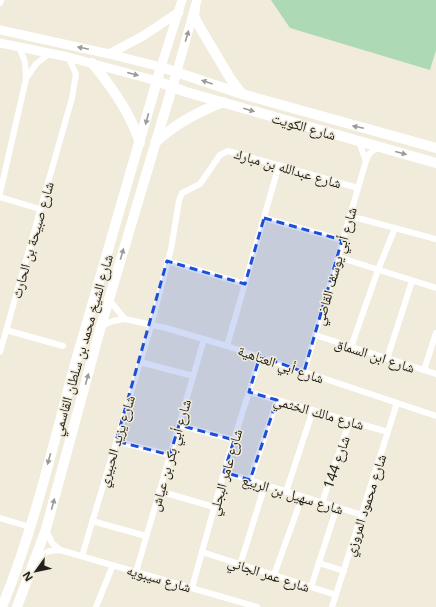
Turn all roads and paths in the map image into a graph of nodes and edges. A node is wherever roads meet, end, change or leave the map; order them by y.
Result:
1 (182, 0) edge
2 (196, 4) edge
3 (179, 12) junction
4 (1, 28) edge
5 (0, 43) edge
6 (19, 47) junction
7 (50, 53) junction
8 (109, 54) junction
9 (68, 57) junction
10 (92, 63) junction
11 (161, 67) junction
12 (177, 71) junction
13 (26, 79) junction
14 (157, 81) junction
15 (172, 87) junction
16 (242, 94) junction
17 (223, 102) junction
18 (359, 142) junction
19 (140, 143) junction
20 (155, 143) junction
21 (378, 147) junction
22 (436, 148) edge
23 (366, 161) junction
24 (436, 163) edge
25 (280, 165) junction
26 (358, 188) junction
27 (0, 193) edge
28 (0, 197) edge
29 (40, 209) junction
30 (350, 216) junction
31 (264, 218) junction
32 (395, 228) junction
33 (436, 239) edge
34 (342, 240) junction
35 (338, 257) junction
36 (167, 261) junction
37 (378, 270) junction
38 (412, 280) junction
39 (245, 284) junction
40 (436, 288) edge
41 (109, 300) junction
42 (125, 319) junction
43 (101, 326) junction
44 (151, 326) junction
45 (6, 330) junction
46 (436, 333) edge
47 (314, 335) junction
48 (204, 339) junction
49 (63, 346) dead end
50 (227, 346) junction
51 (352, 347) junction
52 (0, 352) edge
53 (260, 356) junction
54 (387, 358) junction
55 (140, 362) junction
56 (424, 370) junction
57 (304, 372) junction
58 (436, 374) edge
59 (193, 376) junction
60 (249, 392) junction
61 (277, 400) junction
62 (398, 404) junction
63 (313, 410) junction
64 (436, 416) edge
65 (350, 420) junction
66 (179, 425) junction
67 (388, 432) junction
68 (234, 440) junction
69 (116, 441) junction
70 (170, 456) junction
71 (224, 472) junction
72 (250, 480) junction
73 (265, 485) junction
74 (159, 491) junction
75 (286, 492) junction
76 (302, 496) junction
77 (322, 503) junction
78 (214, 507) junction
79 (337, 507) junction
80 (362, 515) junction
81 (0, 518) edge
82 (92, 521) junction
83 (30, 527) junction
84 (46, 529) junction
85 (146, 536) junction
86 (60, 550) junction
87 (202, 552) junction
88 (82, 556) junction
89 (36, 559) junction
90 (319, 563) junction
91 (113, 565) junction
92 (240, 565) junction
93 (344, 571) junction
94 (136, 572) junction
95 (274, 575) junction
96 (311, 587) junction
97 (192, 588) junction
98 (336, 595) junction
99 (2, 607) edge
100 (17, 607) edge
101 (96, 607) edge
102 (257, 607) edge
103 (332, 607) edge

1 - 3 main road
12 -> 2 main road
2 - 16 main road
3 - 8 main road
3 - 11 main road
8 -> 4 main road
5 - 6 main road
6 - 7 main road
6 - 13 street
7 - 9 main road
7 - 13 street
8 - 11 main road
9 - 10 main road
9 - 29 street, شارع صبيحة بن الحارث
10 -> 14 main road
10 - 19 main road
11 - 12 main road, شارع الكويت
11 - 14 main road, شارع الشيخ محمد بن سلطان القاسمي
12 - 15 main road, شارع الشيخ محمد بن سلطان القاسمي
16 -> 12 main road, شارع الكويت
13 - 27 street
14 - 15 main road, شارع الكويت
14 -> 19 main road, شارع الشيخ محمد بن سلطان القاسمي
15 - 17 main road, شارع الكويت
15 - 20 main road, شارع الشيخ محمد بن سلطان القاسمي
22 -> 16 main road, شارع الكويت
17 -> 18 main road, شارع الكويت
17 - 20 main road
18 - 21 main road, شارع الكويت
18 - 23 street
19 -> 83 main road, شارع الشيخ محمد بن سلطان القاسمي
41 -> 20 main road, شارع الشيخ محمد بن سلطان القاسمي
21 - 23 street, شارع أبي يوسف القاضي
21 -> 24 main road, شارع الكويت
23 - 26 street, شارع أبي يوسف القاضي
25 - 26 street, شارع عبدالله بن مبارك
25 - 31 street
25 - 36 street, شارع عبدالله بن مبارك
26 - 30 street, شارع أبي يوسف القاضي
28 - 29 street
29 - 45 street, شارع صبيحة بن الحارث
30 - 32 street
30 - 34 street, شارع أبي يوسف القاضي
31 - 34 street
31 - 39 street
32 - 33 street
32 - 37 street
34 - 35 street, شارع أبي يوسف القاضي
35 - 37 street
35 - 47 street, شارع أبي يوسف القاضي
36 - 39 street
36 - 44 street, شارع عبدالله بن مبارك
37 - 38 street
37 - 51 street
38 - 40 street
38 - 54 street
39 - 50 street
41 - 42 street
41 - 43 main road, شارع الشيخ محمد بن سلطان القاسمي
42 - 43 street, شارع أبي العتاهية
42 - 44 street, شارع أبي العتاهية
84 -> 43 main road, شارع الشيخ محمد بن سلطان القاسمي
44 - 48 street, شارع أبي العتاهية
44 - 55 street, شارع يزيد الحبيري
45 - 49 street
45 - 52 street, شارع صبيحة بن الحارث
46 - 56 street
47 - 51 street, شارع ابن السماق
47 - 57 street, شارع أبي يوسف القاضي
48 - 50 street, شارع أبي العتاهية
48 - 59 street, شارع أبي بكر بن عياش
50 - 53 street, شارع أبي العتاهية
51 - 54 street, شارع ابن السماق
53 - 57 street, شارع أبي العتاهية
53 - 60 street, شارع عامر البجلي
54 - 56 street, شارع ابن السماق
55 - 59 street
55 - 69 street, شارع يزيد الحبيري
56 - 58 street, شارع ابن السماق
57 - 62 street, شارع أبي العتاهية
59 - 66 street, شارع أبي بكر بن عياش
60 - 61 street, شارع مالك الخثمي
60 - 68 street, شارع عامر البجلي
61 - 63 street, شارع مالك الخثمي
61 - 72 street
62 - 64 street, شارع أبي العتاهية
62 - 67 street, شارع محمود المروزي
63 - 65 street, شارع مالك الخثمي
63 - 75 street
65 - 67 street, شارع مالك الخثمي
65 - 77 street, شارع 144
66 - 68 street
66 - 70 street, شارع أبي بكر بن عياش
67 - 80 street, شارع محمود المروزي
68 - 71 street, شارع عامر البجلي
69 - 70 street
69 - 82 street, شارع يزيد الحبيري
70 - 74 street, شارع أبي بكر بن عياش
71 - 72 street, شارع سهيل بن الربيع
71 - 78 street, شارع عامر البجلي
72 - 73 street, شارع سهيل بن الربيع
73 - 75 street, شارع سهيل بن الربيع
73 - 92 street
74 - 78 street
74 - 85 street, شارع أبي بكر بن عياش
75 - 76 street, شارع سهيل بن الربيع
76 - 77 street, شارع سهيل بن الربيع
76 - 95 street
77 - 79 street, شارع سهيل بن الربيع
78 - 87 street, شارع عامر البجلي
79 - 80 street, شارع سهيل بن الربيع
79 - 90 street
80 - 93 street, شارع محمود المروزي
81 - 83 street
82 - 85 street
82 - 88 street, شارع يزيد الحبيري
83 - 99 main road, شارع الشيخ محمد بن سلطان القاسمي
84 - 86 street
84 - 89 main road, شارع الشيخ محمد بن سلطان القاسمي
85 - 94 street, شارع أبي بكر بن عياش
86 - 88 street, شارع سيبويه
86 - 89 street
87 - 92 street, شارع عمر الجاني
87 - 97 street, شارع عامر البجلي
88 - 91 street, شارع سيبويه
89 - 100 main road, شارع الشيخ محمد بن سلطان القاسمي
90 - 93 street
90 - 96 street
91 - 94 street, شارع سيبويه
91 - 101 street
92 - 95 street, شارع عمر الجاني
93 - 98 street, شارع محمود المروزي
94 - 97 street, شارع سيبويه
95 - 96 street, شارع عمر الجاني
96 - 98 street, شارع عمر الجاني
97 - 102 street, شارع سيبويه
98 - 103 street, شارع محمود المروزي

